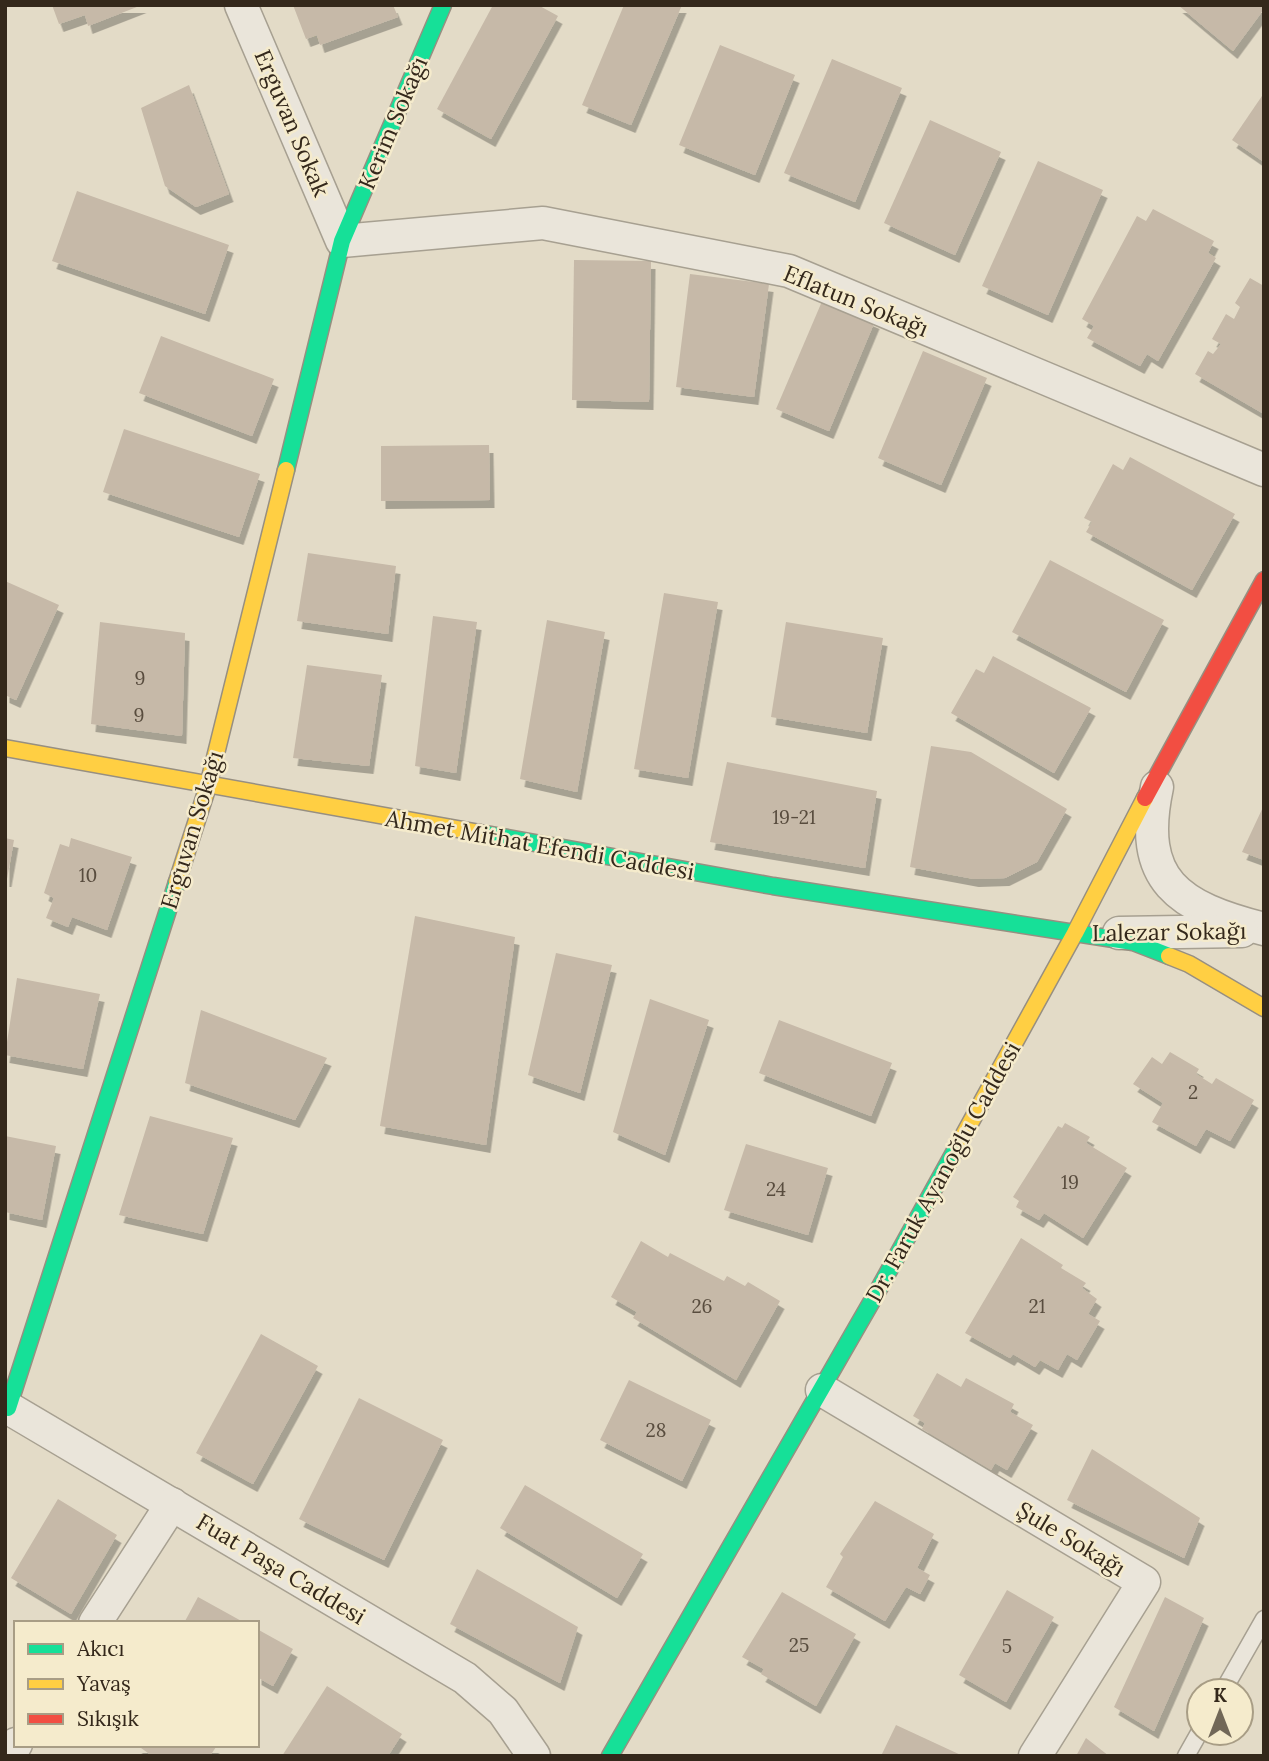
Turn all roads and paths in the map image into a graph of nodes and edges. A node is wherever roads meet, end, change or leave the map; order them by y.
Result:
1 (241, 5) edge
2 (443, 5) edge
3 (342, 242) junction
4 (1264, 470) edge
5 (1264, 580) edge
6 (5, 748) edge
7 (1163, 762) junction
8 (208, 786) junction
9 (1264, 929) edge
10 (1075, 933) junction
11 (1264, 1008) edge
12 (821, 1390) junction
13 (7, 1407) edge
14 (173, 1504) junction
15 (1264, 1619) edge
16 (96, 1621) edge
17 (1231, 1677) edge
18 (534, 1756) edge
19 (610, 1756) edge
20 (1035, 1756) edge

1 - 3 street, Erguvan Sokak
2 - 3 street, Kerim Sokağı
3 - 4 street, Eflatun Sokağı
3 - 8 street, Erguvan Sokağı
5 - 7 street, Dr. Faruk Ayanoğlu Caddesi
6 - 8 street, Ahmet Mithat Efendi Caddesi
7 - 9 street
7 - 10 street, Dr. Faruk Ayanoğlu Caddesi
8 - 10 street, Ahmet Mithat Efendi Caddesi
8 - 13 street, Erguvan Sokağı
9 - 10 street, Lalezar Sokağı
10 - 11 street, Ahmet Mithat Efendi Caddesi
10 - 12 street, Dr. Faruk Ayanoğlu Caddesi
12 - 19 street, Dr. Faruk Ayanoğlu Caddesi
12 - 20 street, Şule Sokağı
13 - 14 street, Fuat Paşa Caddesi
14 - 16 street
14 - 18 street, Fuat Paşa Caddesi
15 - 17 lane

